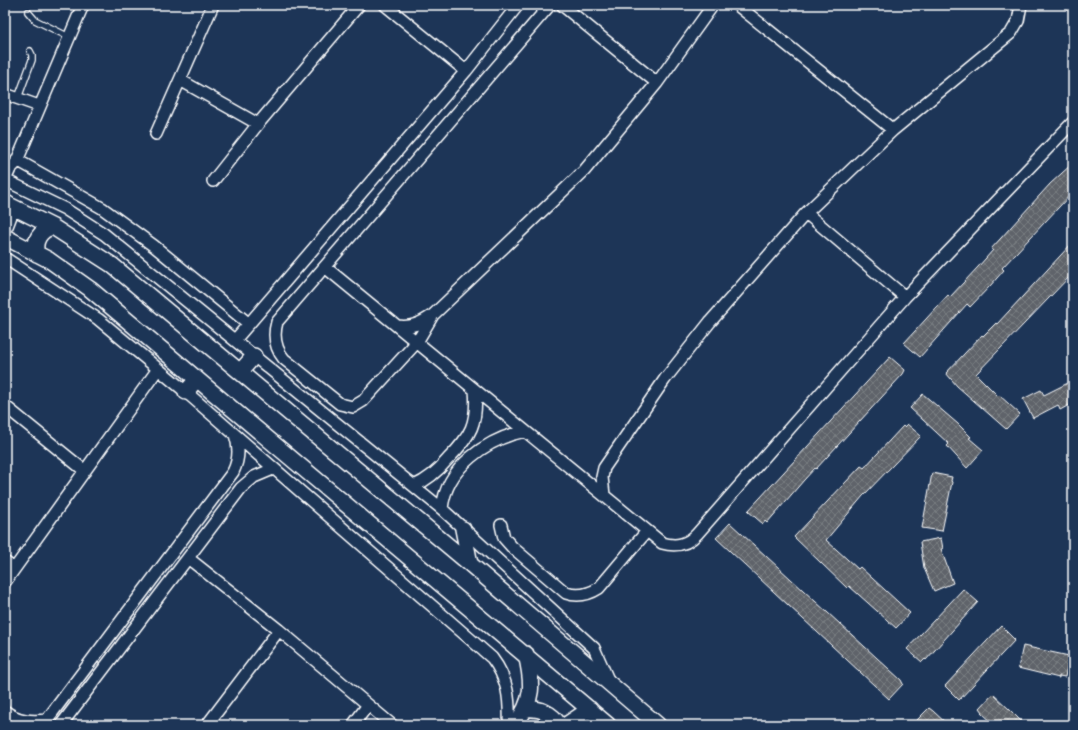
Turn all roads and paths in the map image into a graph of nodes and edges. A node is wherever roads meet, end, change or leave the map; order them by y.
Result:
1 (83, 5) edge
2 (214, 5) edge
3 (359, 5) edge
4 (385, 5) edge
5 (518, 5) edge
6 (550, 5) edge
7 (562, 5) edge
8 (713, 5) edge
9 (737, 5) edge
10 (1022, 5) edge
11 (28, 12) dead end
12 (69, 37) junction
13 (30, 51) dead end
14 (466, 70) junction
15 (180, 80) junction
16 (657, 83) junction
17 (5, 94) edge
18 (18, 98) junction
19 (39, 106) junction
20 (1073, 122) edge
21 (258, 124) junction
22 (893, 130) junction
23 (156, 134) dead end
24 (17, 162) junction
25 (7, 181) edge
26 (213, 181) dead end
27 (6, 203) edge
28 (806, 213) junction
29 (5, 226) edge
30 (53, 227) junction
31 (5, 237) edge
32 (37, 254) junction
33 (5, 258) edge
34 (325, 267) junction
35 (905, 297) junction
36 (433, 315) junction
37 (249, 324) junction
38 (398, 326) junction
39 (235, 340) junction
40 (417, 342) junction
41 (254, 356) junction
42 (158, 369) junction
43 (240, 372) junction
44 (197, 379) junction
45 (475, 390) junction
46 (186, 392) junction
47 (5, 406) edge
48 (525, 431) junction
49 (235, 435) junction
50 (468, 437) junction
51 (480, 449) junction
52 (604, 468) junction
53 (274, 469) junction
54 (85, 471) junction
55 (436, 473) junction
56 (582, 477) junction
57 (448, 484) junction
58 (414, 486) junction
59 (604, 495) junction
60 (442, 509) junction
61 (501, 525) dead end
62 (464, 529) junction
63 (647, 531) junction
64 (188, 558) junction
65 (5, 562) edge
66 (470, 564) junction
67 (14, 569) junction
68 (5, 582) edge
69 (279, 630) junction
70 (526, 654) junction
71 (609, 682) junction
72 (368, 705) junction
73 (526, 709) junction
74 (590, 709) junction
75 (6, 714) edge
76 (45, 723) edge
77 (61, 725) edge
78 (207, 725) edge
79 (353, 725) edge
80 (392, 725) edge
81 (509, 725) edge
82 (515, 725) edge
83 (559, 725) edge
84 (566, 725) edge
85 (608, 725) edge
86 (658, 725) edge

1 - 12 street
2 - 15 street
3 - 21 street
4 - 14 street
5 - 14 street
6 - 34 street
7 - 16 street
8 - 16 street
9 - 22 street
10 - 22 street
11 - 12 lane
12 - 19 street
13 - 18 lane
14 - 37 street
15 - 21 street
15 - 23 street
16 - 36 street
17 - 18 street
18 - 19 street
19 - 24 street
20 - 35 street
21 - 26 street
22 - 28 street
24 - 25 street
24 - 37 street
25 - 39 street
27 - 29 street
27 - 30 street
28 - 35 street
28 - 52 street
30 - 32 street
30 - 43 street
31 - 32 street
32 - 44 street
33 - 42 street
34 - 38 street
34 - 40 street
35 - 63 street
36 - 38 street
36 - 40 street
37 - 39 street
38 - 40 street
39 - 41 street
40 - 45 street
41 - 43 street
41 - 58 street
42 - 46 street
42 - 54 street
43 - 66 street
44 - 46 street
44 - 70 street
45 - 48 street
45 - 50 street
46 - 49 street
47 - 54 street
48 - 51 street
48 - 56 street
49 - 53 street
49 - 76 street
50 - 51 street
50 - 55 street
51 - 57 street
52 - 56 street
52 - 59 street
53 - 64 street
53 - 81 street
54 - 67 street
55 - 57 street
55 - 58 street
56 - 59 street
57 - 60 street
58 - 60 street
59 - 63 street
60 - 62 street
61 - 63 street
62 - 66 street
62 - 71 street
64 - 69 street
64 - 77 street
65 - 67 street
66 - 71 street
67 - 68 street
69 - 72 street
69 - 78 street
70 - 73 street
70 - 74 street
71 - 86 street
72 - 79 street
72 - 80 street
73 - 82 street
73 - 83 street
74 - 84 street
74 - 85 street
75 - 76 street

